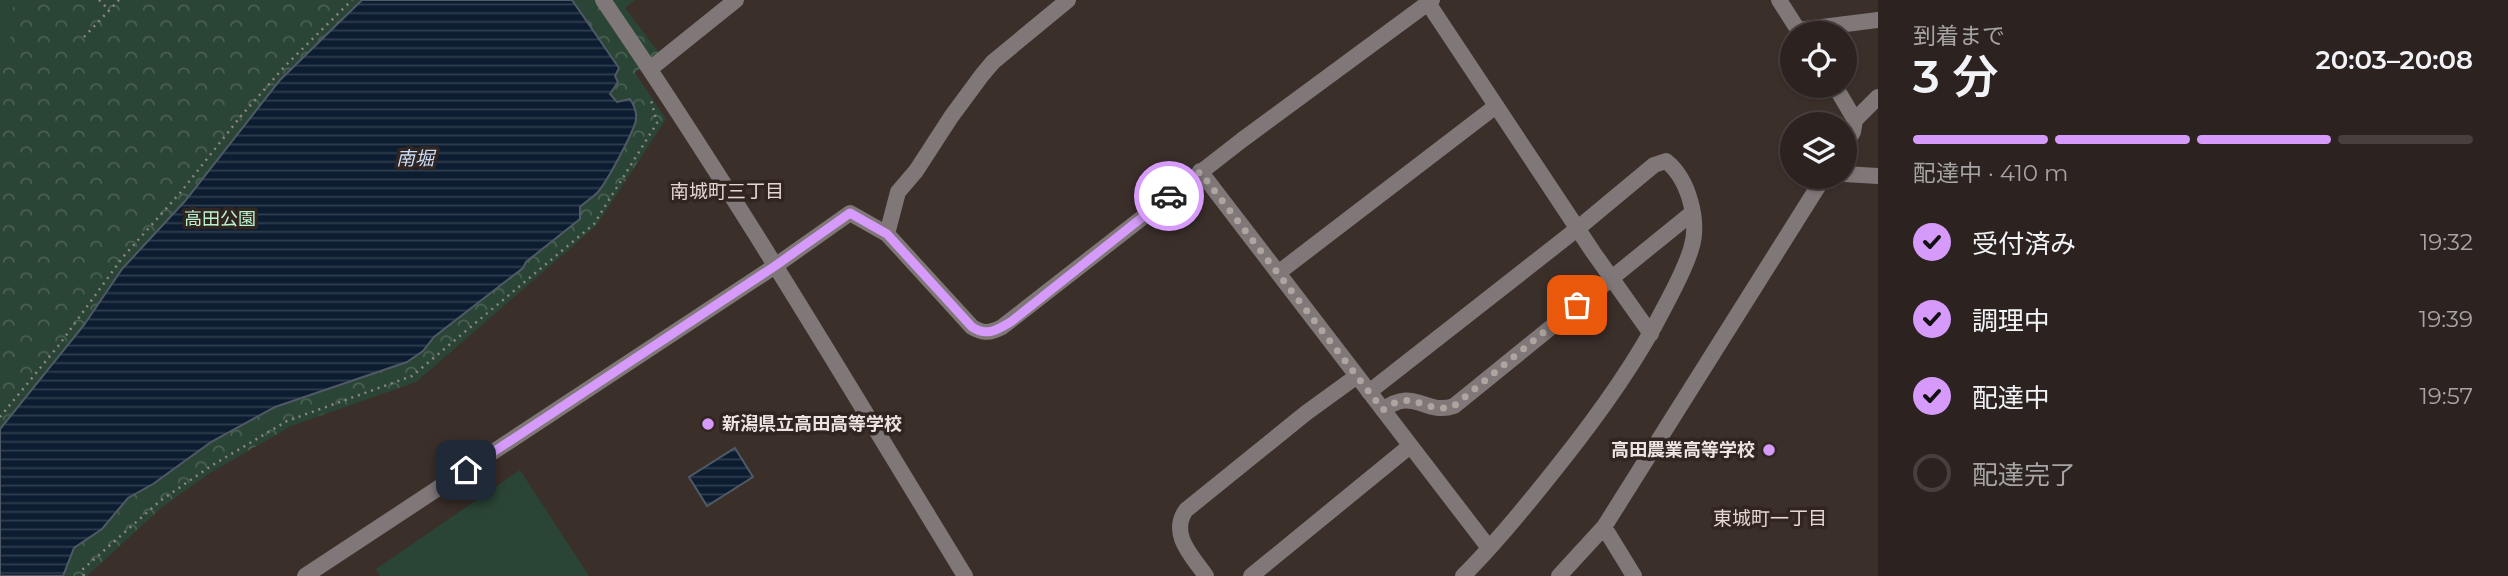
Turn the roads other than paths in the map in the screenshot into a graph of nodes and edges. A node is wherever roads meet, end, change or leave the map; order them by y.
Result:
1 (603, 0) edge
2 (736, 0) edge
3 (1068, 0) edge
4 (1779, 0) edge
5 (1430, 1) edge
6 (1878, 20) edge
7 (1792, 21) edge
8 (1857, 23) edge
9 (650, 69) junction
10 (1878, 97) edge
11 (1496, 106) junction
12 (1857, 122) edge
13 (1200, 172) junction
14 (1857, 175) edge
15 (1878, 176) edge
16 (1817, 189) edge
17 (1692, 213) junction
18 (1577, 229) junction
19 (887, 234) junction
20 (775, 266) junction
21 (1278, 273) junction
22 (1611, 277) junction
23 (1651, 334) junction
24 (1357, 376) junction
25 (1369, 392) junction
26 (1383, 410) junction
27 (1410, 446) junction
28 (1604, 527) junction
29 (1489, 548) junction
30 (305, 576) edge
31 (965, 576) edge
32 (1206, 576) edge
33 (1251, 576) edge
34 (1463, 576) edge
35 (1559, 576) edge
36 (1634, 576) edge

1 - 9 street
2 - 9 street
3 - 19 street
4 - 7 street
5 - 11 street
5 - 13 street
6 - 8 street
9 - 20 street
10 - 12 street
11 - 18 street
11 - 21 street
13 - 19 street
13 - 21 street
14 - 15 street
16 - 28 street
17 - 18 street
17 - 22 street
17 - 23 street
18 - 22 street
18 - 25 street
19 - 20 street
20 - 30 street
20 - 31 street
21 - 24 street
22 - 23 street
22 - 26 street
23 - 29 street
24 - 25 street
24 - 32 street
25 - 26 street
26 - 27 street
27 - 29 street
27 - 33 street
28 - 35 street
28 - 36 street
29 - 34 street

